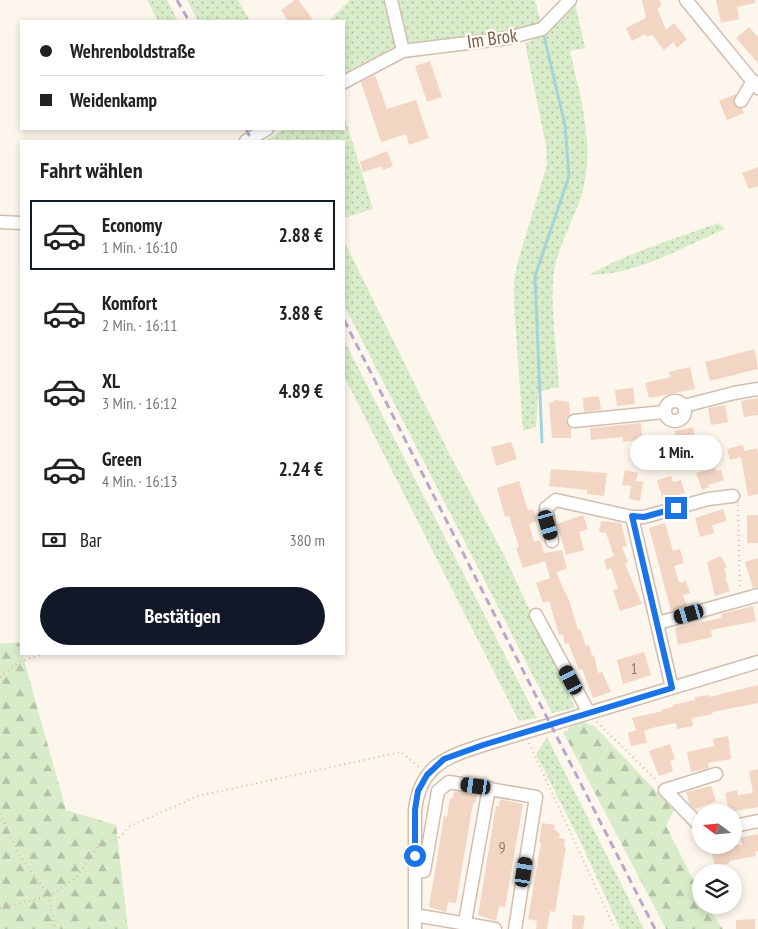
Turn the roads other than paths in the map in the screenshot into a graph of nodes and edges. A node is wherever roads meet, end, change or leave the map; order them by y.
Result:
1 (391, 0) edge
2 (570, 0) edge
3 (686, 0) edge
4 (402, 51) junction
5 (345, 81) edge
6 (756, 84) edge
7 (741, 101) dead end
8 (265, 130) edge
9 (248, 140) edge
10 (0, 222) edge
11 (20, 223) edge
12 (758, 389) edge
13 (574, 421) dead end
14 (733, 496) road end
15 (632, 516) junction
16 (552, 541) dead end
17 (758, 595) edge
18 (536, 614) dead end
19 (658, 623) junction
20 (758, 662) edge
21 (672, 688) junction
22 (589, 713) junction
23 (716, 774) dead end
24 (489, 788) junction
25 (692, 818) edge
26 (758, 821) edge
27 (742, 824) edge
28 (415, 873) junction
29 (415, 915) junction
30 (465, 922) junction
31 (415, 929) edge
32 (495, 929) edge
33 (514, 929) edge

1 - 4 street
2 - 4 street, Im Brok
3 - 6 street
4 - 5 street, Im Brok
6 - 7 street
8 - 9 street
10 - 11 street
12 - 13 street
14 - 15 street
15 - 16 street
15 - 19 street
17 - 19 street
18 - 22 street
19 - 21 street
20 - 21 street
21 - 22 street
22 - 28 street
23 - 25 street
24 - 28 street
24 - 30 street
24 - 33 street
26 - 27 street
28 - 29 street
29 - 30 street
29 - 31 street
30 - 32 street

